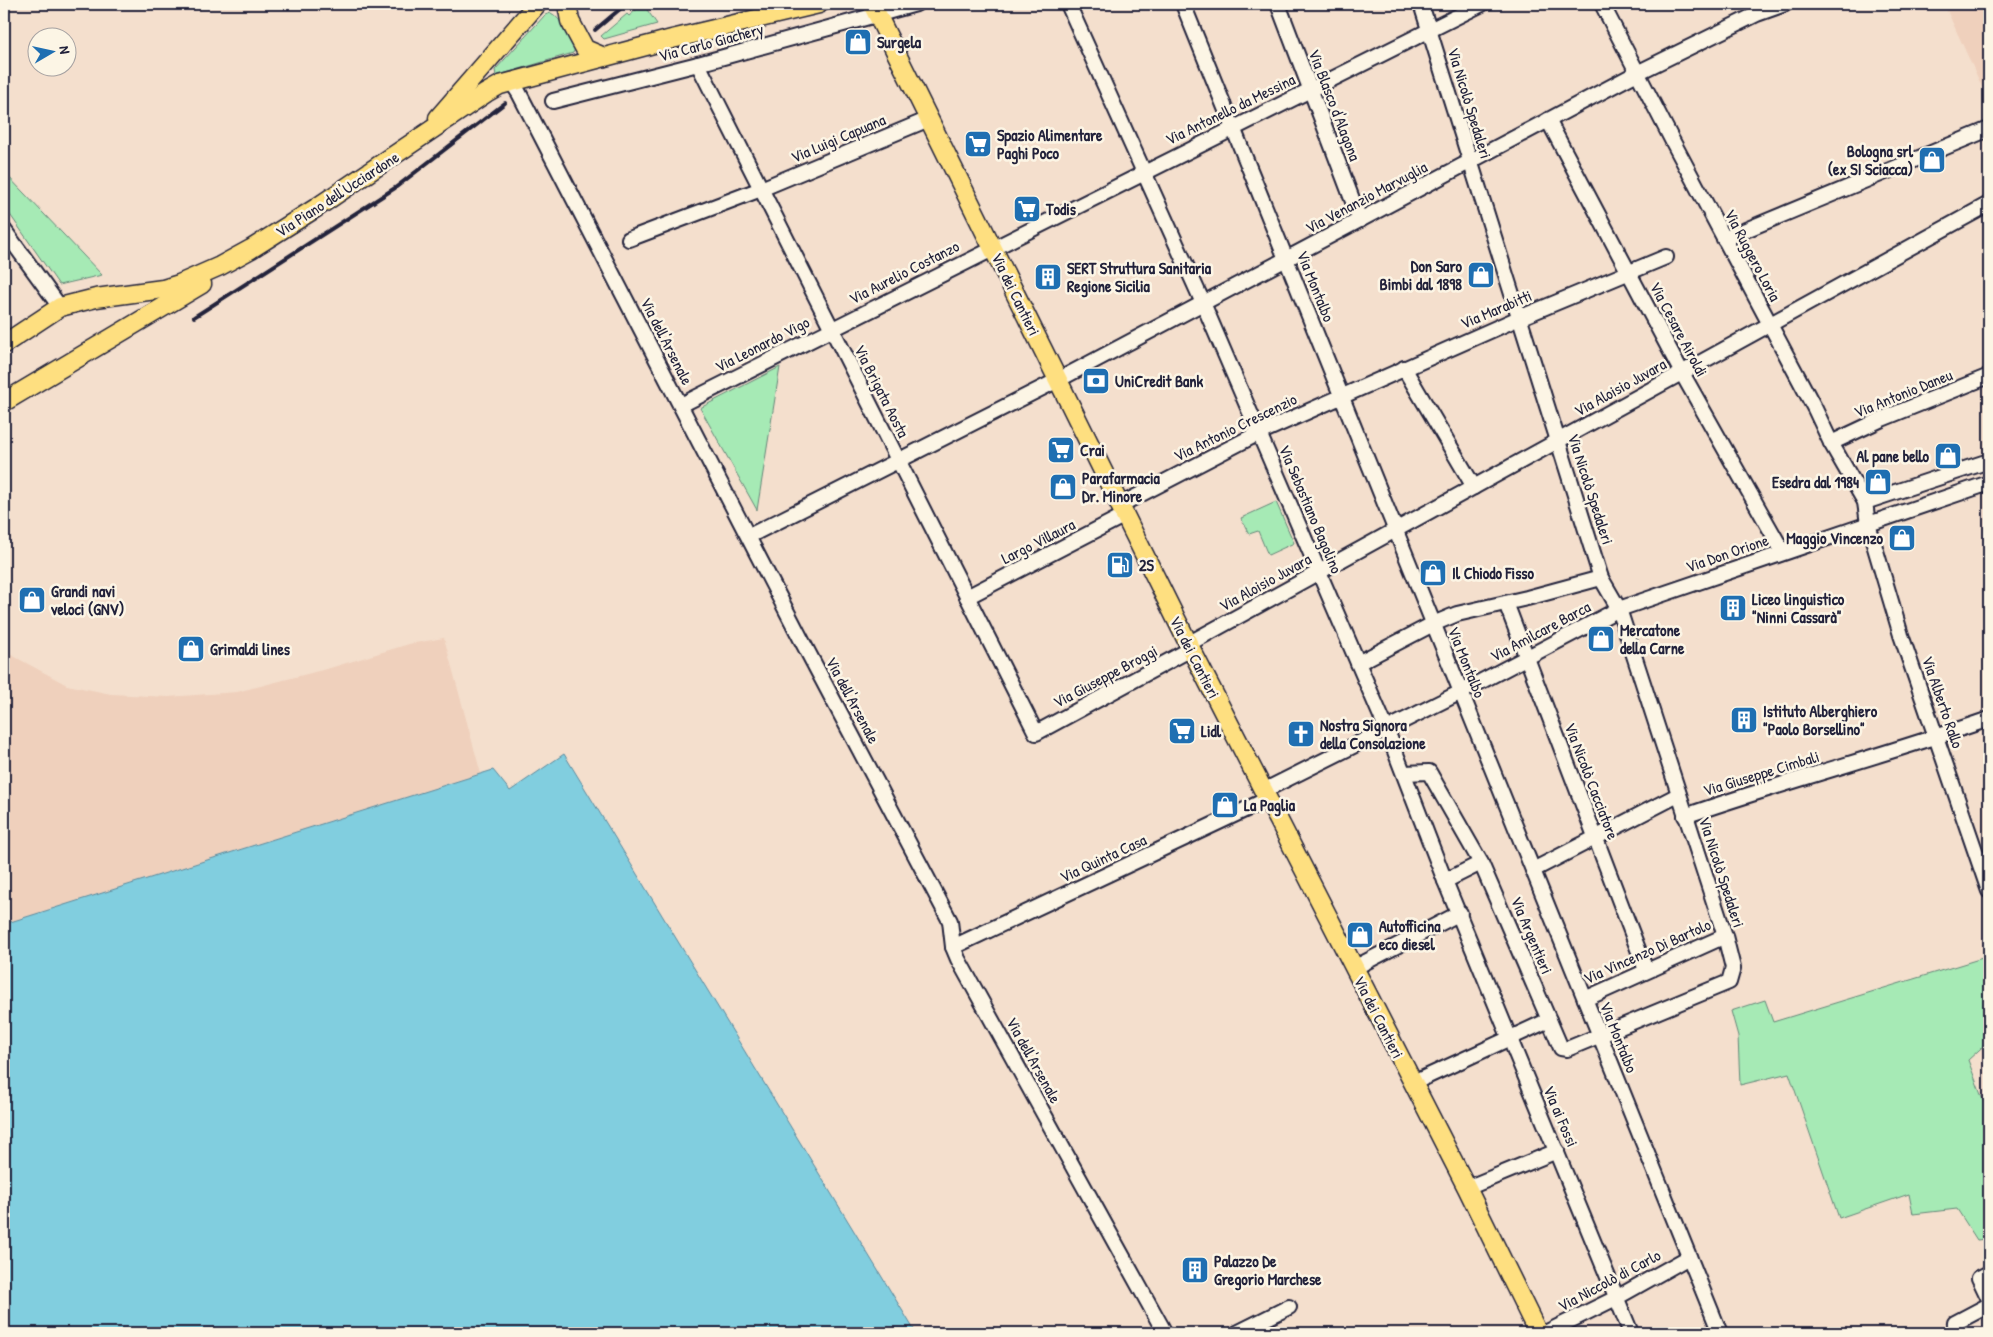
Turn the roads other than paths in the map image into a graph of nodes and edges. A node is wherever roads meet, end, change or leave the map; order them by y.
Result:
1 (537, 4) edge
2 (567, 4) edge
3 (819, 4) edge
4 (916, 4) edge
5 (1068, 4) edge
6 (1183, 4) edge
7 (1278, 4) edge
8 (1421, 4) edge
9 (1482, 4) edge
10 (1602, 4) edge
11 (1785, 4) edge
12 (871, 12) edge
13 (1429, 31) junction
14 (604, 57) junction
15 (698, 64) junction
16 (1637, 73) junction
17 (512, 81) junction
18 (1310, 89) junction
19 (553, 101) dead end
20 (929, 118) junction
21 (1548, 120) junction
22 (1233, 127) junction
23 (1989, 129) edge
24 (422, 137) junction
25 (1470, 161) junction
26 (1144, 171) junction
27 (761, 189) junction
28 (1988, 209) edge
29 (1360, 220) junction
30 (4, 230) edge
31 (629, 239) dead end
32 (1724, 239) junction
33 (993, 247) junction
34 (251, 249) junction
35 (1666, 256) dead end
36 (1286, 259) junction
37 (1628, 271) junction
38 (1203, 303) junction
39 (60, 307) junction
40 (1520, 318) junction
41 (1770, 324) junction
42 (831, 329) junction
43 (4, 344) edge
44 (1404, 368) junction
45 (1682, 373) junction
46 (1989, 376) edge
47 (1058, 380) junction
48 (1341, 396) junction
49 (4, 402) edge
50 (681, 405) junction
51 (1259, 432) junction
52 (1558, 442) junction
53 (1831, 444) junction
54 (898, 460) junction
55 (1989, 461) edge
56 (1989, 483) edge
57 (1474, 487) junction
58 (1865, 502) junction
59 (1122, 510) junction
60 (1868, 524) junction
61 (1396, 531) junction
62 (749, 536) junction
63 (1783, 552) junction
64 (1319, 572) junction
65 (1601, 578) junction
66 (967, 597) junction
67 (1506, 603) junction
68 (1619, 609) junction
69 (1433, 624) junction
70 (1190, 647) junction
71 (1527, 658) junction
72 (1358, 663) junction
73 (1461, 692) junction
74 (1989, 719) edge
75 (1386, 728) junction
76 (1036, 733) joint
77 (1936, 738) junction
78 (1404, 773) junction
79 (1265, 795) junction
80 (1678, 795) junction
81 (1685, 816) junction
82 (1596, 838) junction
83 (1482, 863) junction
84 (1533, 870) junction
85 (1445, 881) junction
86 (1989, 891) edge
87 (1460, 913) junction
88 (1725, 936) junction
89 (953, 947) junction
90 (1354, 968) junction
91 (1646, 970) junction
92 (1584, 999) junction
93 (1549, 1020) junction
94 (1600, 1036) junction
95 (1510, 1038) junction
96 (1413, 1083) junction
97 (1557, 1151) junction
98 (1467, 1188) junction
99 (1689, 1257) junction
100 (1989, 1273) edge
101 (1616, 1298) junction
102 (1989, 1299) edge
103 (1989, 1305) edge
104 (1289, 1307) dead end
105 (1164, 1333) edge
106 (1237, 1333) edge
107 (1538, 1333) edge
108 (1545, 1333) edge
109 (1631, 1333) edge
110 (1720, 1333) edge
111 (1954, 1333) edge

1 - 24 main road
2 - 14 main road
3 - 14 main road
4 - 12 street, Via Carlo Giachery
5 - 26 street, Via Sebastiano Bagolino
6 - 22 street, Via Montalbo
7 - 18 street, Via Blasco d'Alagona
8 - 13 street, Via Nicolò Spedaleri
9 - 13 street, Via Antonello da Messina
10 - 16 street, Via Ruggero Loria
11 - 16 street, Via Venanzio Marvuglia
12 - 15 street, Via Carlo Giachery
12 - 20 main road, Via dei Cantieri
13 - 18 street, Via Antonello da Messina
13 - 25 street, Via Nicolò Spedaleri
14 - 17 main road
15 - 19 street, Via Carlo Giachery
15 - 27 street, Via Brigata Aosta
16 - 21 street, Via Venanzio Marvuglia
16 - 32 street, Via Ruggero Loria
17 - 24 main road
17 - 50 street, Via dell'Arsenale
18 - 22 street, Via Antonello da Messina
18 - 29 street, Via Blasco d'Alagona
20 - 27 street, Via Luigi Capuana
20 - 33 main road, Via dei Cantieri
21 - 25 street, Via Venanzio Marvuglia
21 - 37 street, Via Cesare Airoldi
22 - 26 street, Via Antonello da Messina
22 - 36 street, Via Montalbo
23 - 32 street
24 - 34 main road, Via Piano dell'Ucciardone
25 - 29 street, Via Venanzio Marvuglia
25 - 40 street, Via Nicolò Spedaleri
26 - 33 street, Via Antonello da Messina
26 - 38 street, Via Sebastiano Bagolino
27 - 31 street, Via Luigi Capuana
27 - 42 street, Via Brigata Aosta
28 - 41 street, Via Aloisio Juvara
29 - 36 street, Via Venanzio Marvuglia
30 - 39 street
32 - 41 street, Via Ruggero Loria
33 - 42 street, Via Aurelio Costanzo
33 - 47 main road, Via dei Cantieri
34 - 39 main road, Via Piano dell'Ucciardone
34 - 49 main road, Via Piano dell'Ucciardone
35 - 37 street, Via Marabitti
36 - 38 street, Via Venanzio Marvuglia
36 - 48 street, Via Montalbo
37 - 40 street, Via Marabitti
37 - 45 street, Via Cesare Airoldi
38 - 47 street, Via Venanzio Marvuglia
38 - 51 street, Via Sebastiano Bagolino
39 - 43 main road, Via Piano dell'Ucciardone
40 - 44 street, Via Marabitti
40 - 52 street, Via Nicolò Spedaleri
41 - 45 street, Via Aloisio Juvara
41 - 53 street, Via Ruggero Loria
42 - 50 street, Via Leonardo Vigo
42 - 54 street, Via Brigata Aosta
44 - 48 street, Via Marabitti
44 - 57 street
45 - 52 street, Via Aloisio Juvara
45 - 63 street, Via Cesare Airoldi
46 - 53 street, Via Antonio Daneu
47 - 54 street, Via Venanzio Marvuglia
47 - 59 main road, Via dei Cantieri
48 - 51 street, Via Antonio Crescenzio
48 - 61 street, Via Montalbo
50 - 62 street, Via dell'Arsenale
51 - 59 street, Via Antonio Crescenzio
51 - 64 street, Via Sebastiano Bagolino
52 - 57 street, Via Aloisio Juvara
52 - 65 street, Via Nicolò Spedaleri
53 - 58 street, Via Ruggero Loria
54 - 62 street, Via Venanzio Marvuglia
54 - 66 street, Via Brigata Aosta
55 - 58 street
56 - 60 street, Via Don Orione
57 - 61 street, Via Aloisio Juvara
58 - 60 street, Via Ruggero Loria
59 - 66 street, Largo Villaura
59 - 70 main road, Via dei Cantieri
60 - 63 street, Via Don Orione
60 - 77 street, Via Alberto Rallo
61 - 64 street, Via Aloisio Juvara
61 - 69 street, Via Montalbo
62 - 89 street, Via dell'Arsenale
63 - 68 street, Via Don Orione
64 - 70 street, Via Aloisio Juvara
64 - 72 street, Via Sebastiano Bagolino
65 - 67 street
65 - 68 street, Via Nicolò Spedaleri
66 - 76 street, Via Brigata Aosta
67 - 69 street
67 - 71 street, Via Nicolò Cacciatore
68 - 71 street, Via Amilcare Barca
68 - 80 street, Via Nicolò Spedaleri
69 - 72 street
69 - 73 street, Via Montalbo
70 - 76 street, Via Giuseppe Broggi
70 - 79 main road, Via dei Cantieri
71 - 73 street, Via Amilcare Barca
71 - 82 street, Via Nicolò Cacciatore
72 - 75 street, Via Sebastiano Bagolino
73 - 75 street, Via Amilcare Barca
73 - 84 street, Via Montalbo
74 - 77 street, Via Giuseppe Cimbali
75 - 78 street, Via Sebastiano Bagolino
75 - 79 street, Via Amilcare Barca
77 - 81 street, Via Giuseppe Cimbali
77 - 86 street, Via Alberto Rallo
78 - 83 street, Via Argentieri
78 - 85 street, Via ai Fossi
79 - 89 street, Via Quinta Casa
79 - 90 main road, Via dei Cantieri
80 - 81 street, Via Nicolò Spedaleri
80 - 82 street
81 - 88 street, Via Nicolò Spedaleri
82 - 84 street
82 - 91 street, Via Nicolò Cacciatore
83 - 85 street
83 - 93 street, Via Argentieri
84 - 92 street, Via Montalbo
85 - 87 street, Via ai Fossi
87 - 90 street
87 - 95 street, Via ai Fossi
88 - 91 street, Via Vincenzo Di Bartolo
88 - 94 street, Via Nicolò Spedaleri
89 - 105 street, Via dell'Arsenale
90 - 96 main road, Via dei Cantieri
91 - 92 street, Via Vincenzo Di Bartolo
92 - 94 street, Via Montalbo
93 - 94 street, Via Argentieri
93 - 95 street
94 - 99 street, Via Montalbo
95 - 96 street
95 - 97 street, Via ai Fossi
96 - 98 main road, Via dei Cantieri
97 - 98 street
97 - 101 street, Via ai Fossi
98 - 107 main road, Via dei Cantieri
99 - 101 street, Via Niccolò di Carlo
99 - 110 street, Via Montalbo
100 - 102 street
101 - 108 street, Via Niccolò di Carlo
101 - 109 street, Via ai Fossi
103 - 111 street
104 - 106 street

